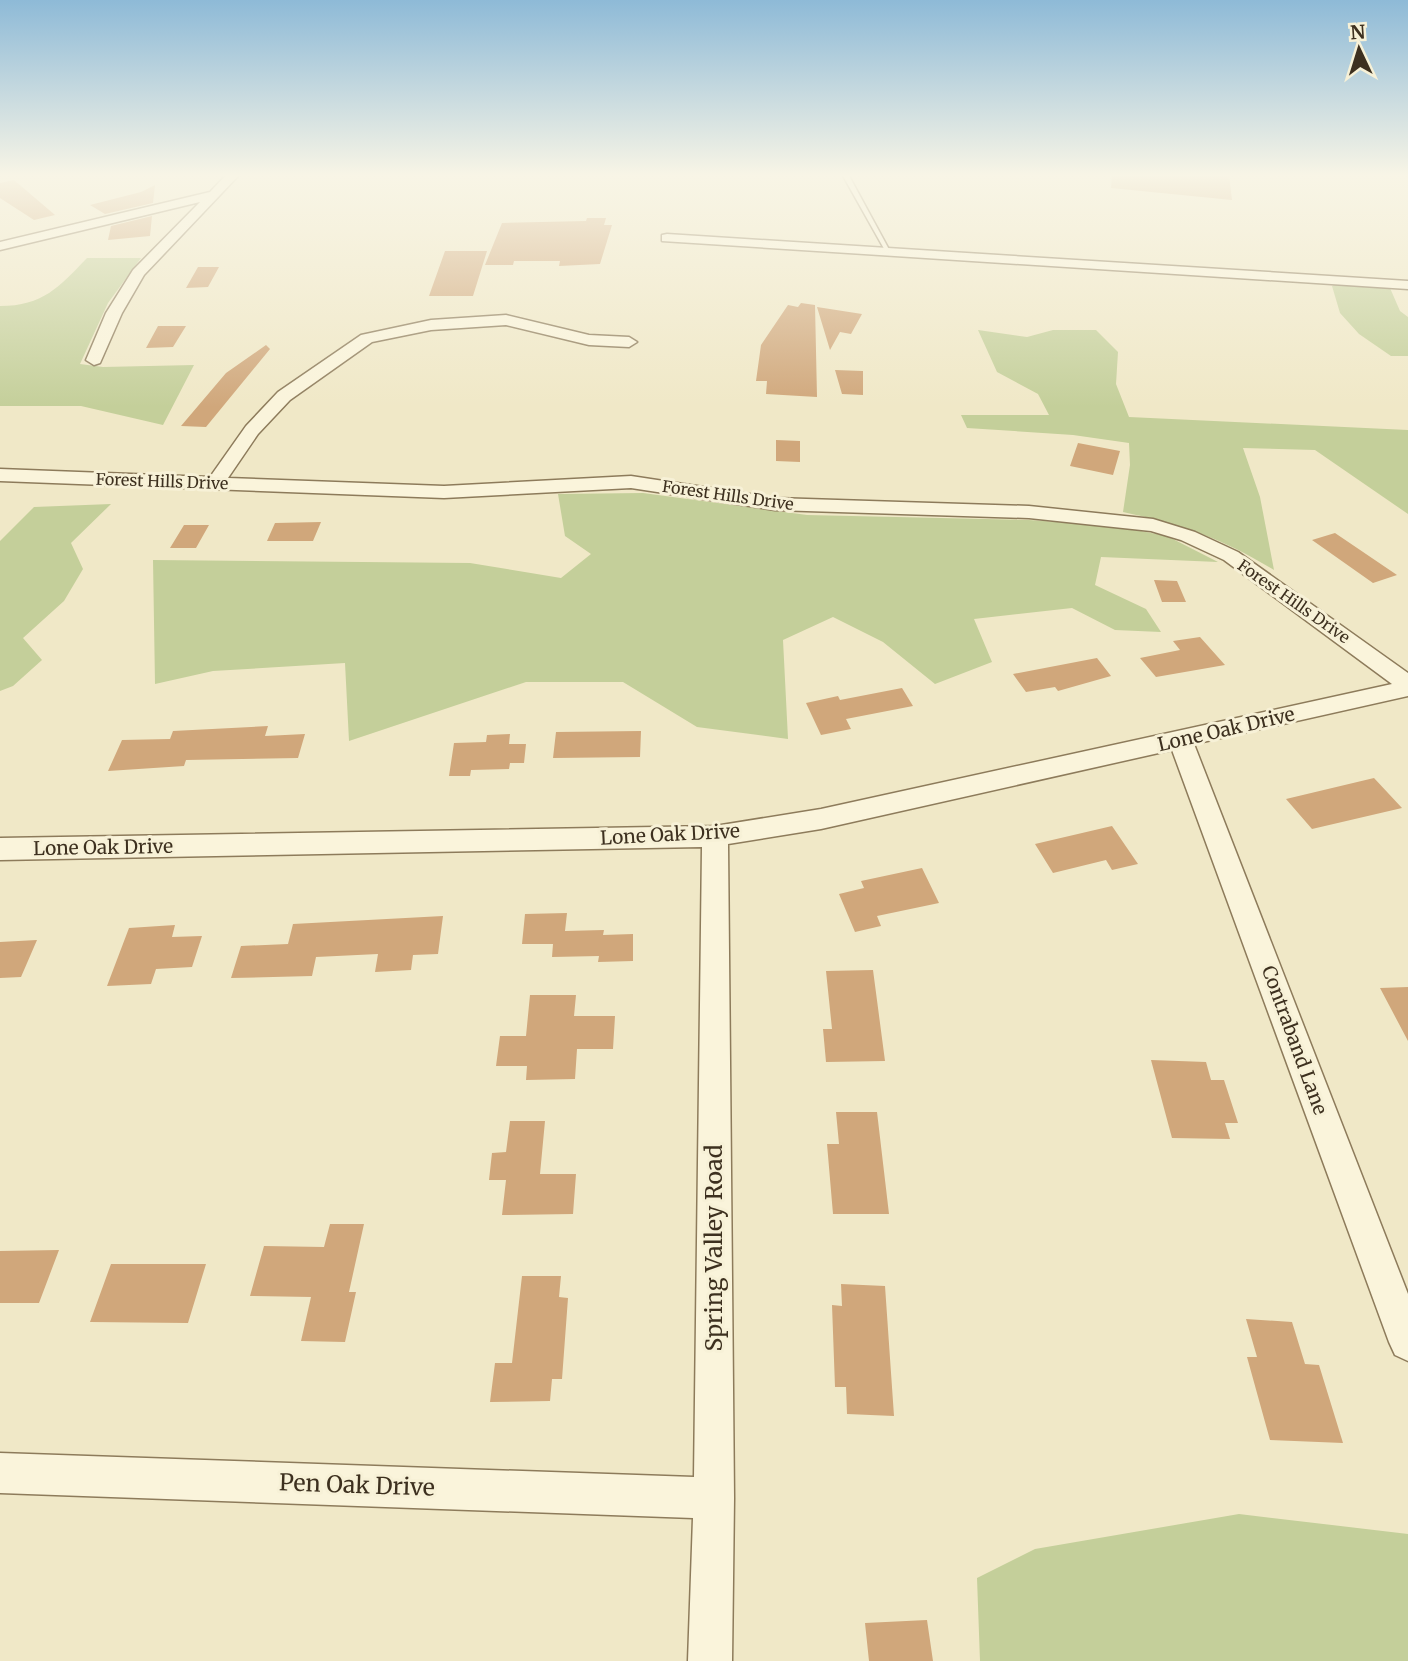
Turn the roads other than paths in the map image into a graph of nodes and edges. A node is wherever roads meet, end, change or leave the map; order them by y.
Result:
1 (156, 252) edge
2 (855, 252) edge
3 (890, 254) joint
4 (1408, 285) edge
5 (629, 342) dead end
6 (94, 360) dead end
7 (0, 475) edge
8 (215, 483) junction
9 (1408, 686) edge
10 (1180, 739) junction
11 (715, 836) junction
12 (0, 849) edge
13 (1408, 1342) edge
14 (0, 1473) edge
15 (713, 1498) junction
16 (710, 1661) edge

1 - 6 street
2 - 3 street
3 - 4 street
5 - 8 street
7 - 8 street, Forest Hills Drive
8 - 9 street, Forest Hills Drive
9 - 10 street, Lone Oak Drive
10 - 11 street, Lone Oak Drive
10 - 13 street, Contraband Lane
11 - 12 street, Lone Oak Drive
11 - 15 street, Spring Valley Road
14 - 15 street, Pen Oak Drive
15 - 16 street, Spring Valley Road

